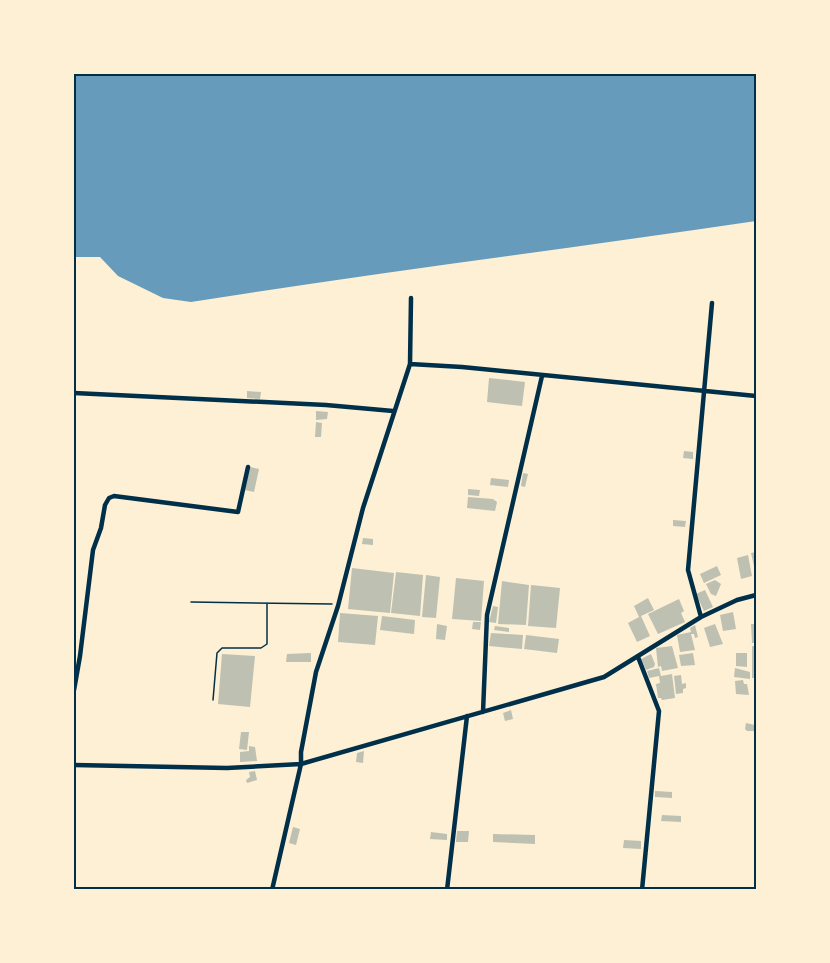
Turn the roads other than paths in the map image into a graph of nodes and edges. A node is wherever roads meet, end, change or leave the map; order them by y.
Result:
1 (411, 298) dead end
2 (712, 303) dead end
3 (410, 364) junction
4 (542, 376) junction
5 (704, 391) junction
6 (74, 393) edge
7 (756, 396) edge
8 (393, 411) junction
9 (248, 467) dead end
10 (756, 595) edge
11 (701, 617) junction
12 (638, 657) junction
13 (74, 690) edge
14 (483, 712) junction
15 (467, 716) junction
16 (301, 764) junction
17 (74, 765) edge
18 (272, 890) edge
19 (447, 890) edge
20 (642, 890) edge

1 - 3 street
2 - 5 street
3 - 4 street
3 - 8 street
4 - 5 street
4 - 14 street
5 - 7 street
5 - 11 street
6 - 8 street
8 - 16 street
9 - 13 street
10 - 11 street
11 - 12 street
12 - 14 street
12 - 20 street
14 - 15 street
15 - 16 street
15 - 19 street
16 - 17 street
16 - 18 street

